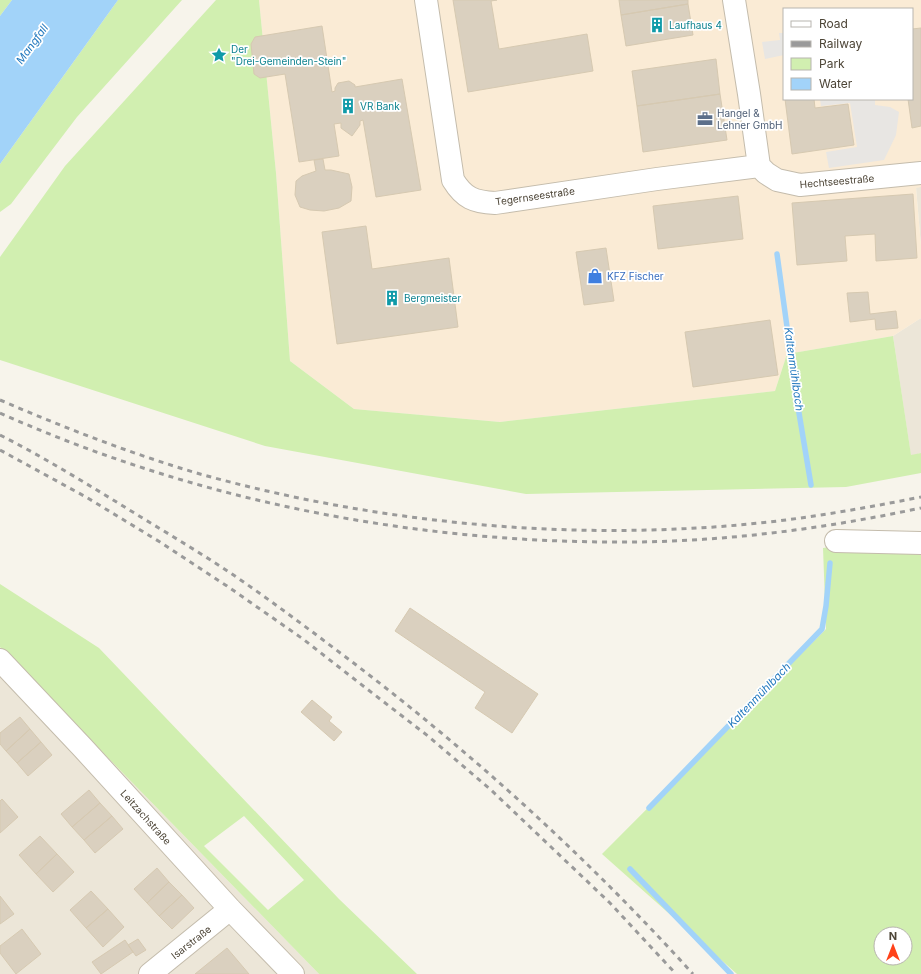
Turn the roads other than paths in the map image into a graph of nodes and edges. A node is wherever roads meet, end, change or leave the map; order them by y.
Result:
1 (426, 0) edge
2 (734, 0) edge
3 (759, 166) junction
4 (921, 173) edge
5 (836, 541) dead end
6 (921, 543) edge
7 (0, 660) edge
8 (230, 909) junction
9 (150, 974) edge
10 (293, 974) edge

1 - 3 street, Tegernseestraße
2 - 3 street
3 - 4 street, Hechtseestraße
5 - 6 street
7 - 8 street, Leitzachstraße
8 - 9 street, Isarstraße
8 - 10 street, Leitzachstraße

